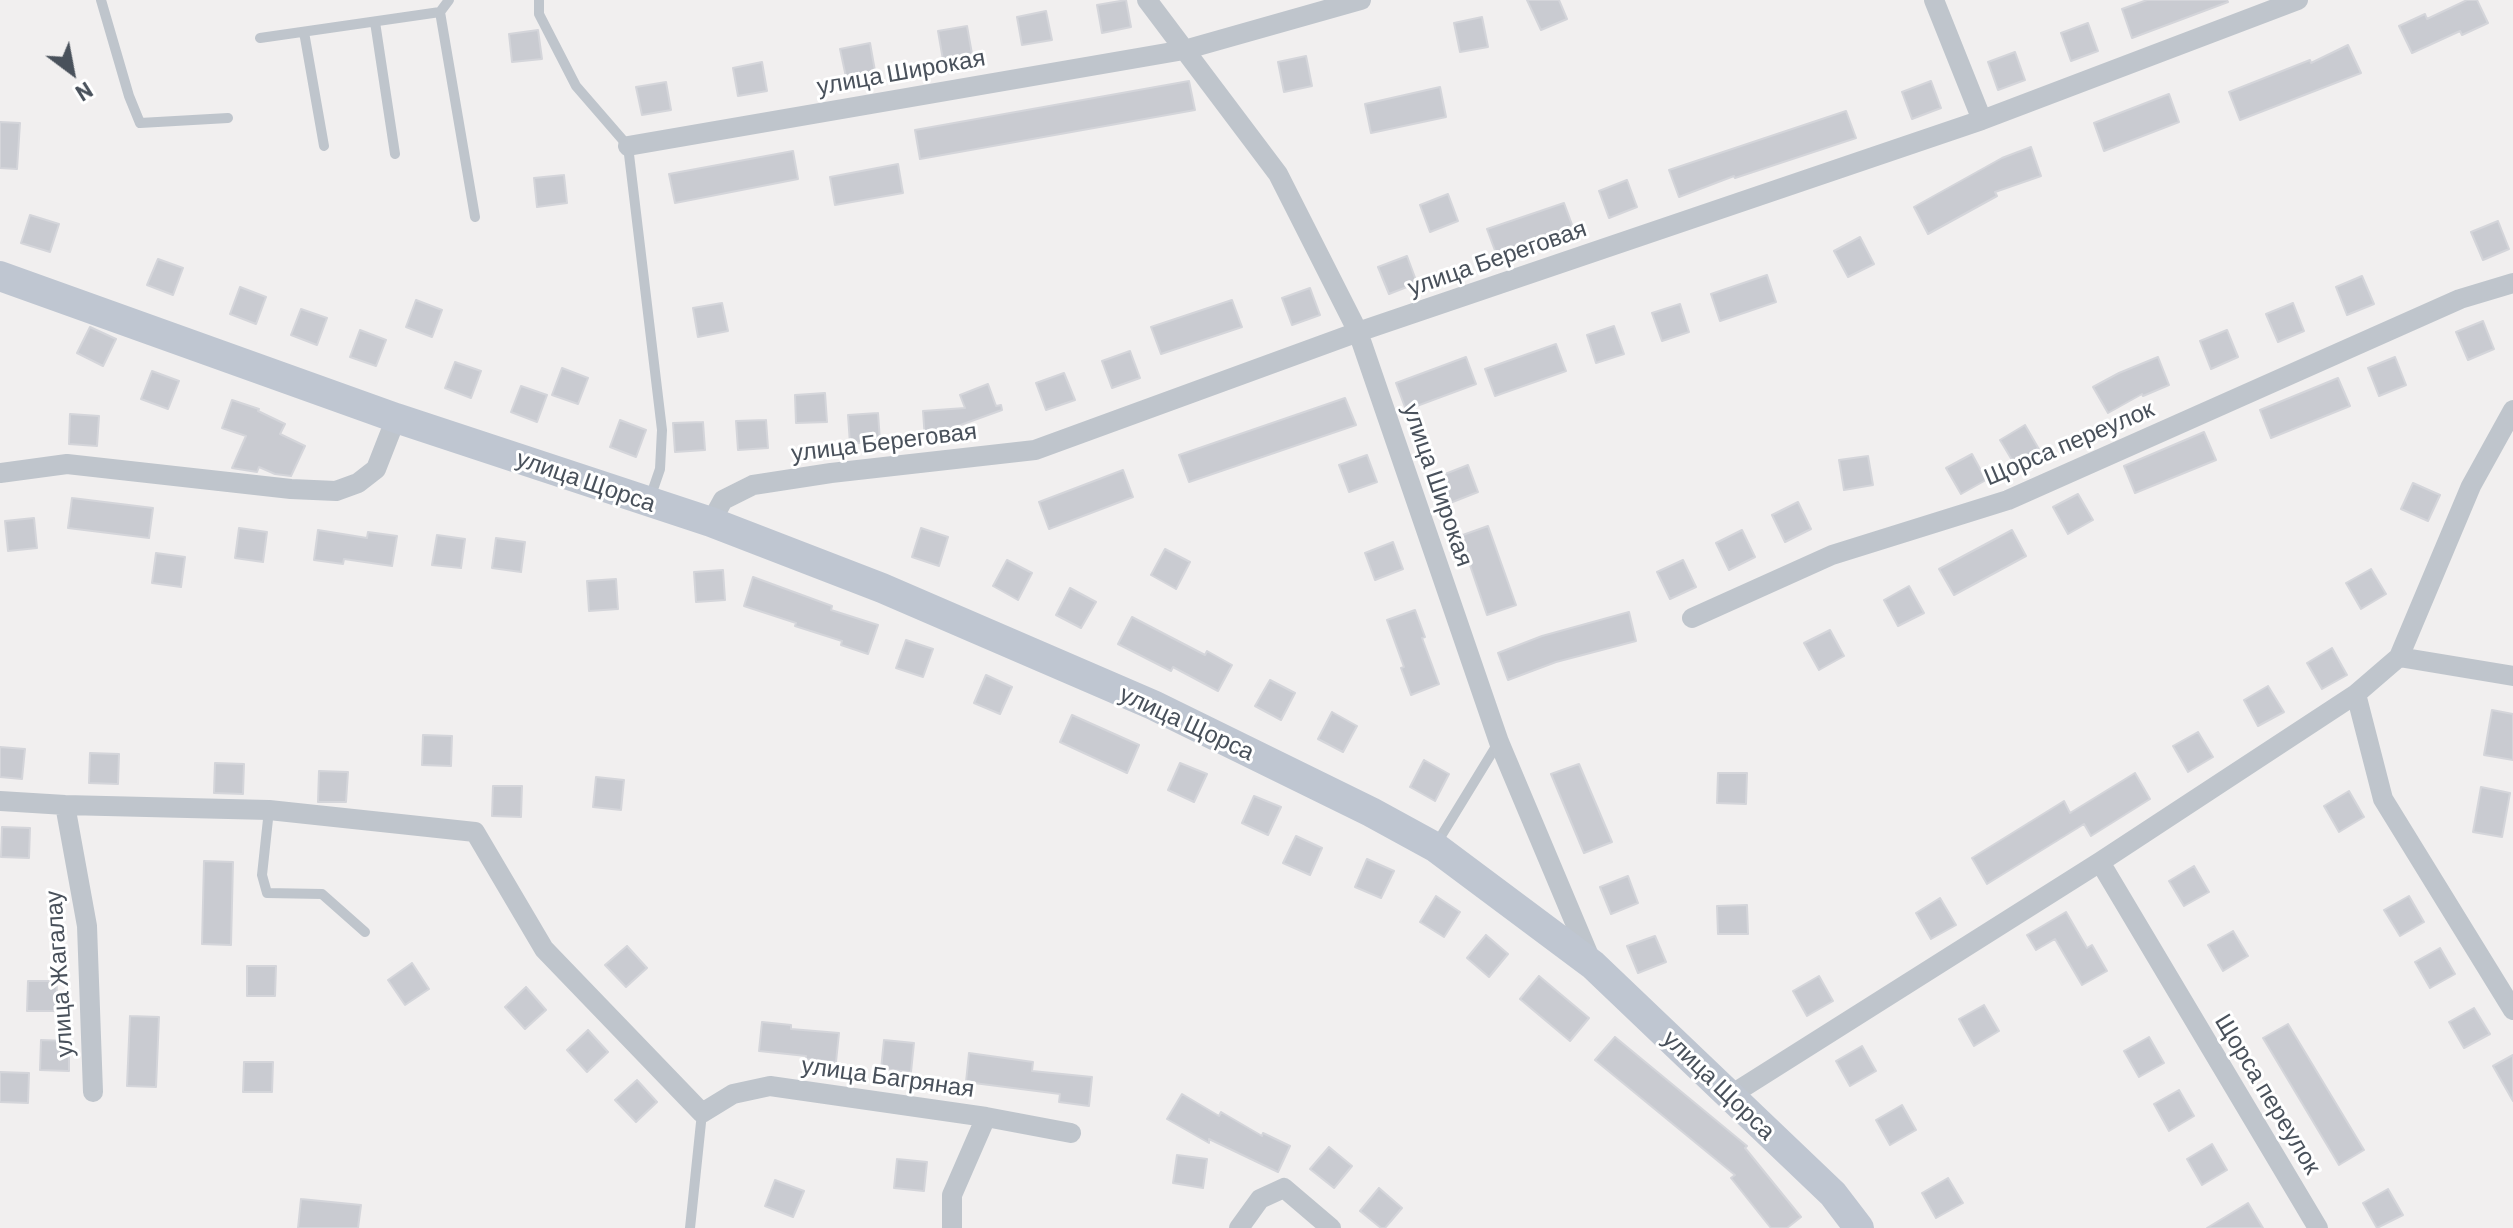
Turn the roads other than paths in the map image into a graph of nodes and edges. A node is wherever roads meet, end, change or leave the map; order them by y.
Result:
1 (101, 0) edge
2 (449, 0) edge
3 (539, 0) edge
4 (1147, 0) edge
5 (1361, 0) edge
6 (1934, 0) edge
7 (2298, 0) edge
8 (440, 12) junction
9 (375, 22) junction
10 (304, 32) junction
11 (260, 38) dead end
12 (1184, 50) junction
13 (228, 118) dead end
14 (1982, 120) junction
15 (324, 146) dead end
16 (628, 146) junction
17 (395, 154) dead end
18 (475, 217) dead end
19 (0, 276) edge
20 (2513, 283) edge
21 (1358, 332) junction
22 (2513, 410) edge
23 (396, 418) junction
24 (0, 473) edge
25 (649, 503) junction
26 (711, 522) junction
27 (1692, 618) dead end
28 (2399, 657) junction
29 (2513, 676) edge
30 (2356, 694) junction
31 (1499, 742) junction
32 (0, 801) edge
33 (65, 805) junction
34 (269, 810) junction
35 (1435, 847) junction
36 (2100, 862) junction
37 (365, 932) dead end
38 (1593, 965) junction
39 (2513, 1010) edge
40 (93, 1092) dead end
41 (1731, 1095) junction
42 (702, 1113) junction
43 (986, 1117) junction
44 (1071, 1133) dead end
45 (690, 1228) edge
46 (952, 1228) edge
47 (1239, 1228) edge
48 (1331, 1228) edge
49 (1859, 1228) edge
50 (2318, 1228) edge

1 - 13 lane
2 - 8 lane
3 - 16 lane
4 - 12 street, улица Широкая
5 - 12 street, улица Широкая
6 - 14 street
7 - 14 street, улица Береговая
8 - 9 lane
8 - 18 lane
9 - 10 lane
9 - 17 lane
10 - 11 lane
10 - 15 lane
12 - 16 street, улица Широкая
12 - 21 street, улица Широкая
14 - 21 street, улица Береговая
16 - 25 lane
19 - 23 street, улица Щорса
20 - 27 street, Щорса переулок
21 - 26 street, улица Береговая
21 - 31 street, улица Широкая
22 - 28 street
23 - 24 street
23 - 25 street, улица Щорса
25 - 26 street, улица Щорса
26 - 35 street, улица Щорса
28 - 29 street
28 - 30 street
30 - 36 street
30 - 39 street
31 - 35 lane
31 - 38 street, улица Широкая
32 - 33 street
33 - 34 street
33 - 40 street, улица Жагалау
34 - 37 lane
34 - 42 street
35 - 38 street, улица Щорса
36 - 41 street
36 - 50 street, Щорса переулок
38 - 41 street, улица Щорса
41 - 49 street, улица Щорса
42 - 43 street, улица Багряная
42 - 45 lane
43 - 44 street, улица Багряная
43 - 46 street
47 - 48 street

